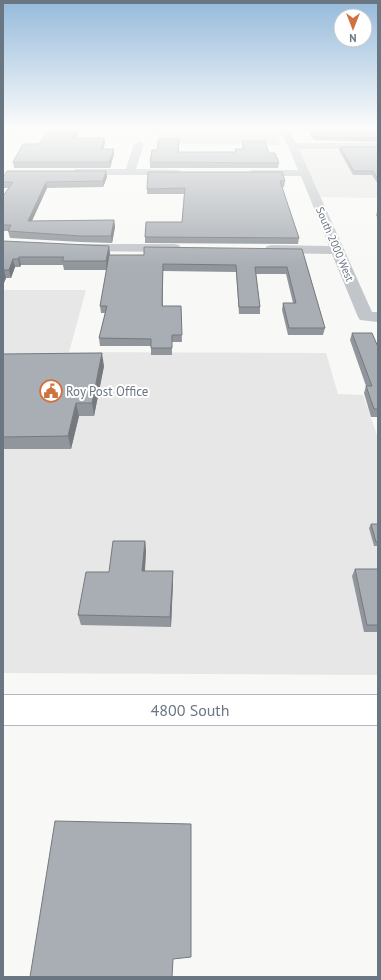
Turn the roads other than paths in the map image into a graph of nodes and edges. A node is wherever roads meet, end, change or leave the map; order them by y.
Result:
1 (306, 175) edge
2 (66, 247) edge
3 (184, 248) edge
4 (263, 249) edge
5 (337, 250) junction
6 (372, 317) edge
7 (3, 710) edge
8 (378, 710) edge

1 - 5 street, South 2000 West
2 - 3 street
4 - 5 street
5 - 6 street, South 2000 West
7 - 8 main road, 4800 South

